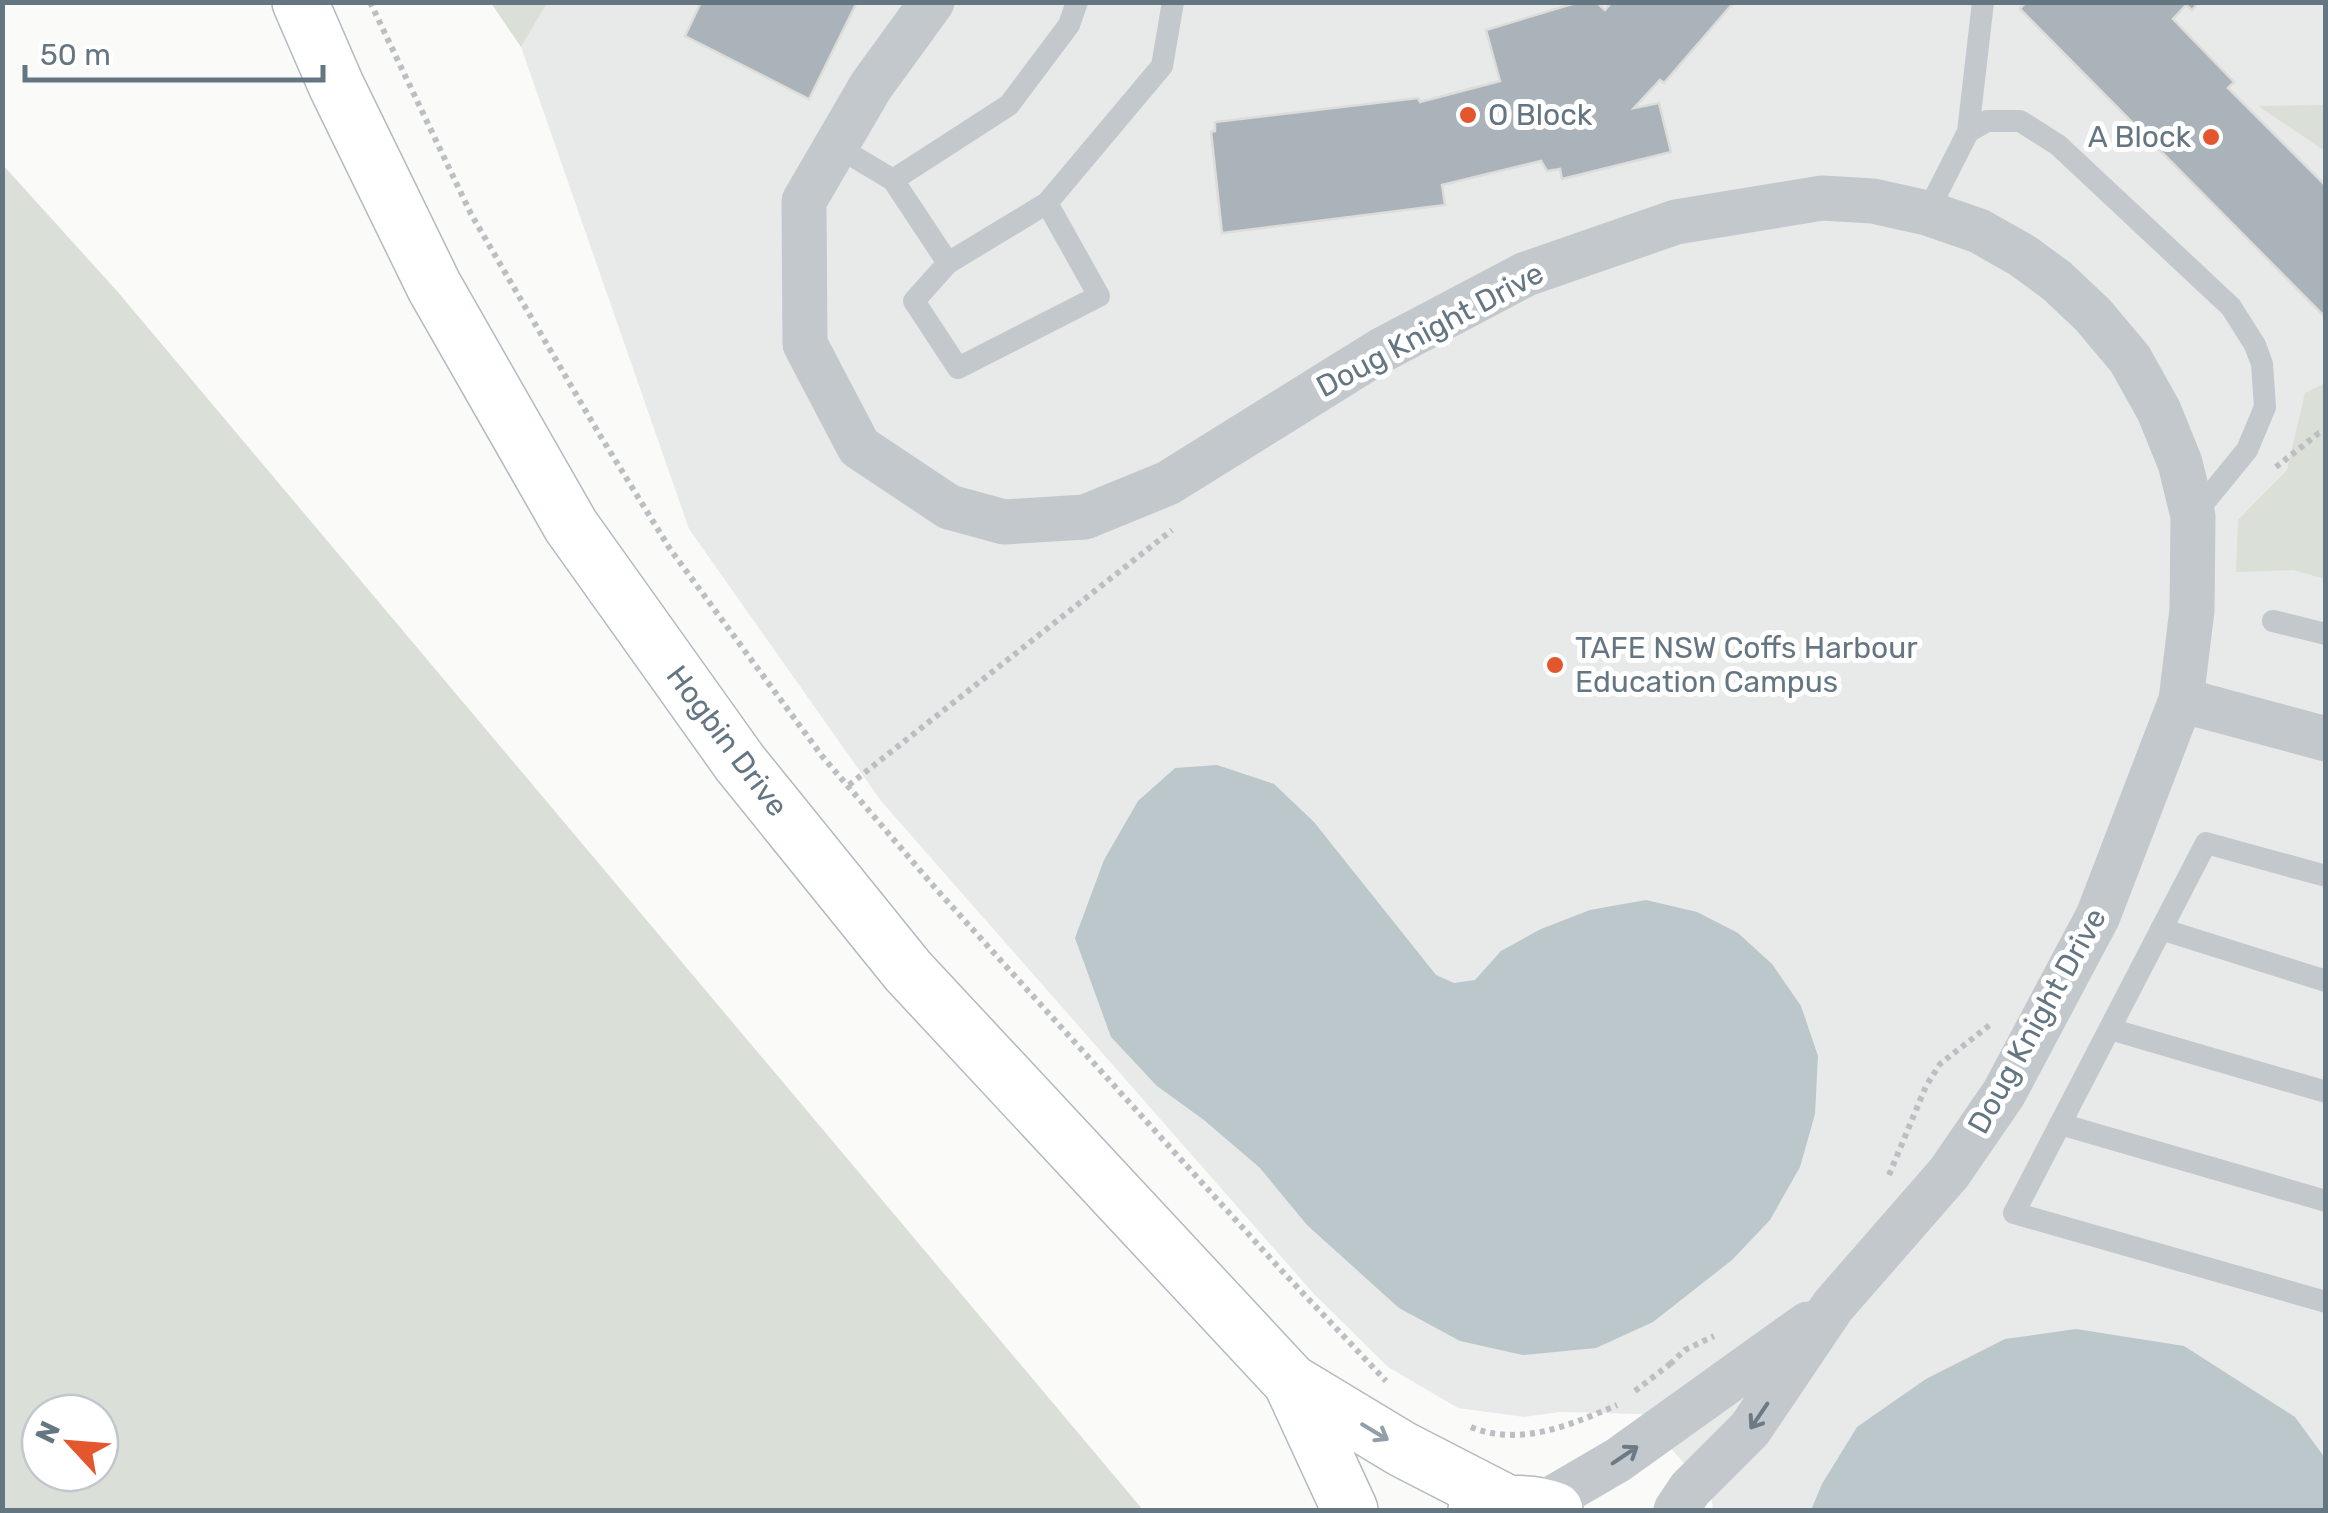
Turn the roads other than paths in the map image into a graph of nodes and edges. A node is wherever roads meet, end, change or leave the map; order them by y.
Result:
1 (300, 2) edge
2 (932, 2) edge
3 (1077, 2) edge
4 (1173, 2) edge
5 (1983, 2) edge
6 (1968, 132) junction
7 (836, 146) junction
8 (893, 180) junction
9 (1047, 203) junction
10 (1927, 212) junction
11 (948, 263) junction
12 (2193, 516) junction
13 (2273, 621) dead end
14 (2326, 634) edge
15 (2181, 700) junction
16 (2326, 739) edge
17 (2326, 876) edge
18 (2161, 929) junction
19 (2326, 981) edge
20 (2110, 1028) junction
21 (2326, 1092) edge
22 (2060, 1124) junction
23 (2326, 1200) edge
24 (2326, 1302) edge
25 (1832, 1306) junction
26 (1291, 1382) junction
27 (1519, 1507) edge
28 (1350, 1510) edge
29 (1676, 1510) edge

1 - 26 main road, Hogbin Drive
2 - 7 street, Doug Knight Drive
3 - 8 lane
4 - 9 lane
5 - 6 lane
6 - 10 lane
6 - 12 lane
7 - 8 lane
7 - 10 street, Doug Knight Drive
8 - 11 lane
9 - 11 lane
9 - 11 lane
10 - 12 street, Doug Knight Drive
12 - 15 street, Doug Knight Drive
13 - 14 lane
15 - 16 street
15 - 25 street, Doug Knight Drive
17 - 18 lane
18 - 19 lane
18 - 20 lane
20 - 21 lane
20 - 22 lane
22 - 23 lane
22 - 24 lane
27 -> 25 street, Doug Knight Drive
25 -> 29 street, Doug Knight Drive
26 -> 27 main road, Hogbin Drive
26 - 28 main road, Hogbin Drive

